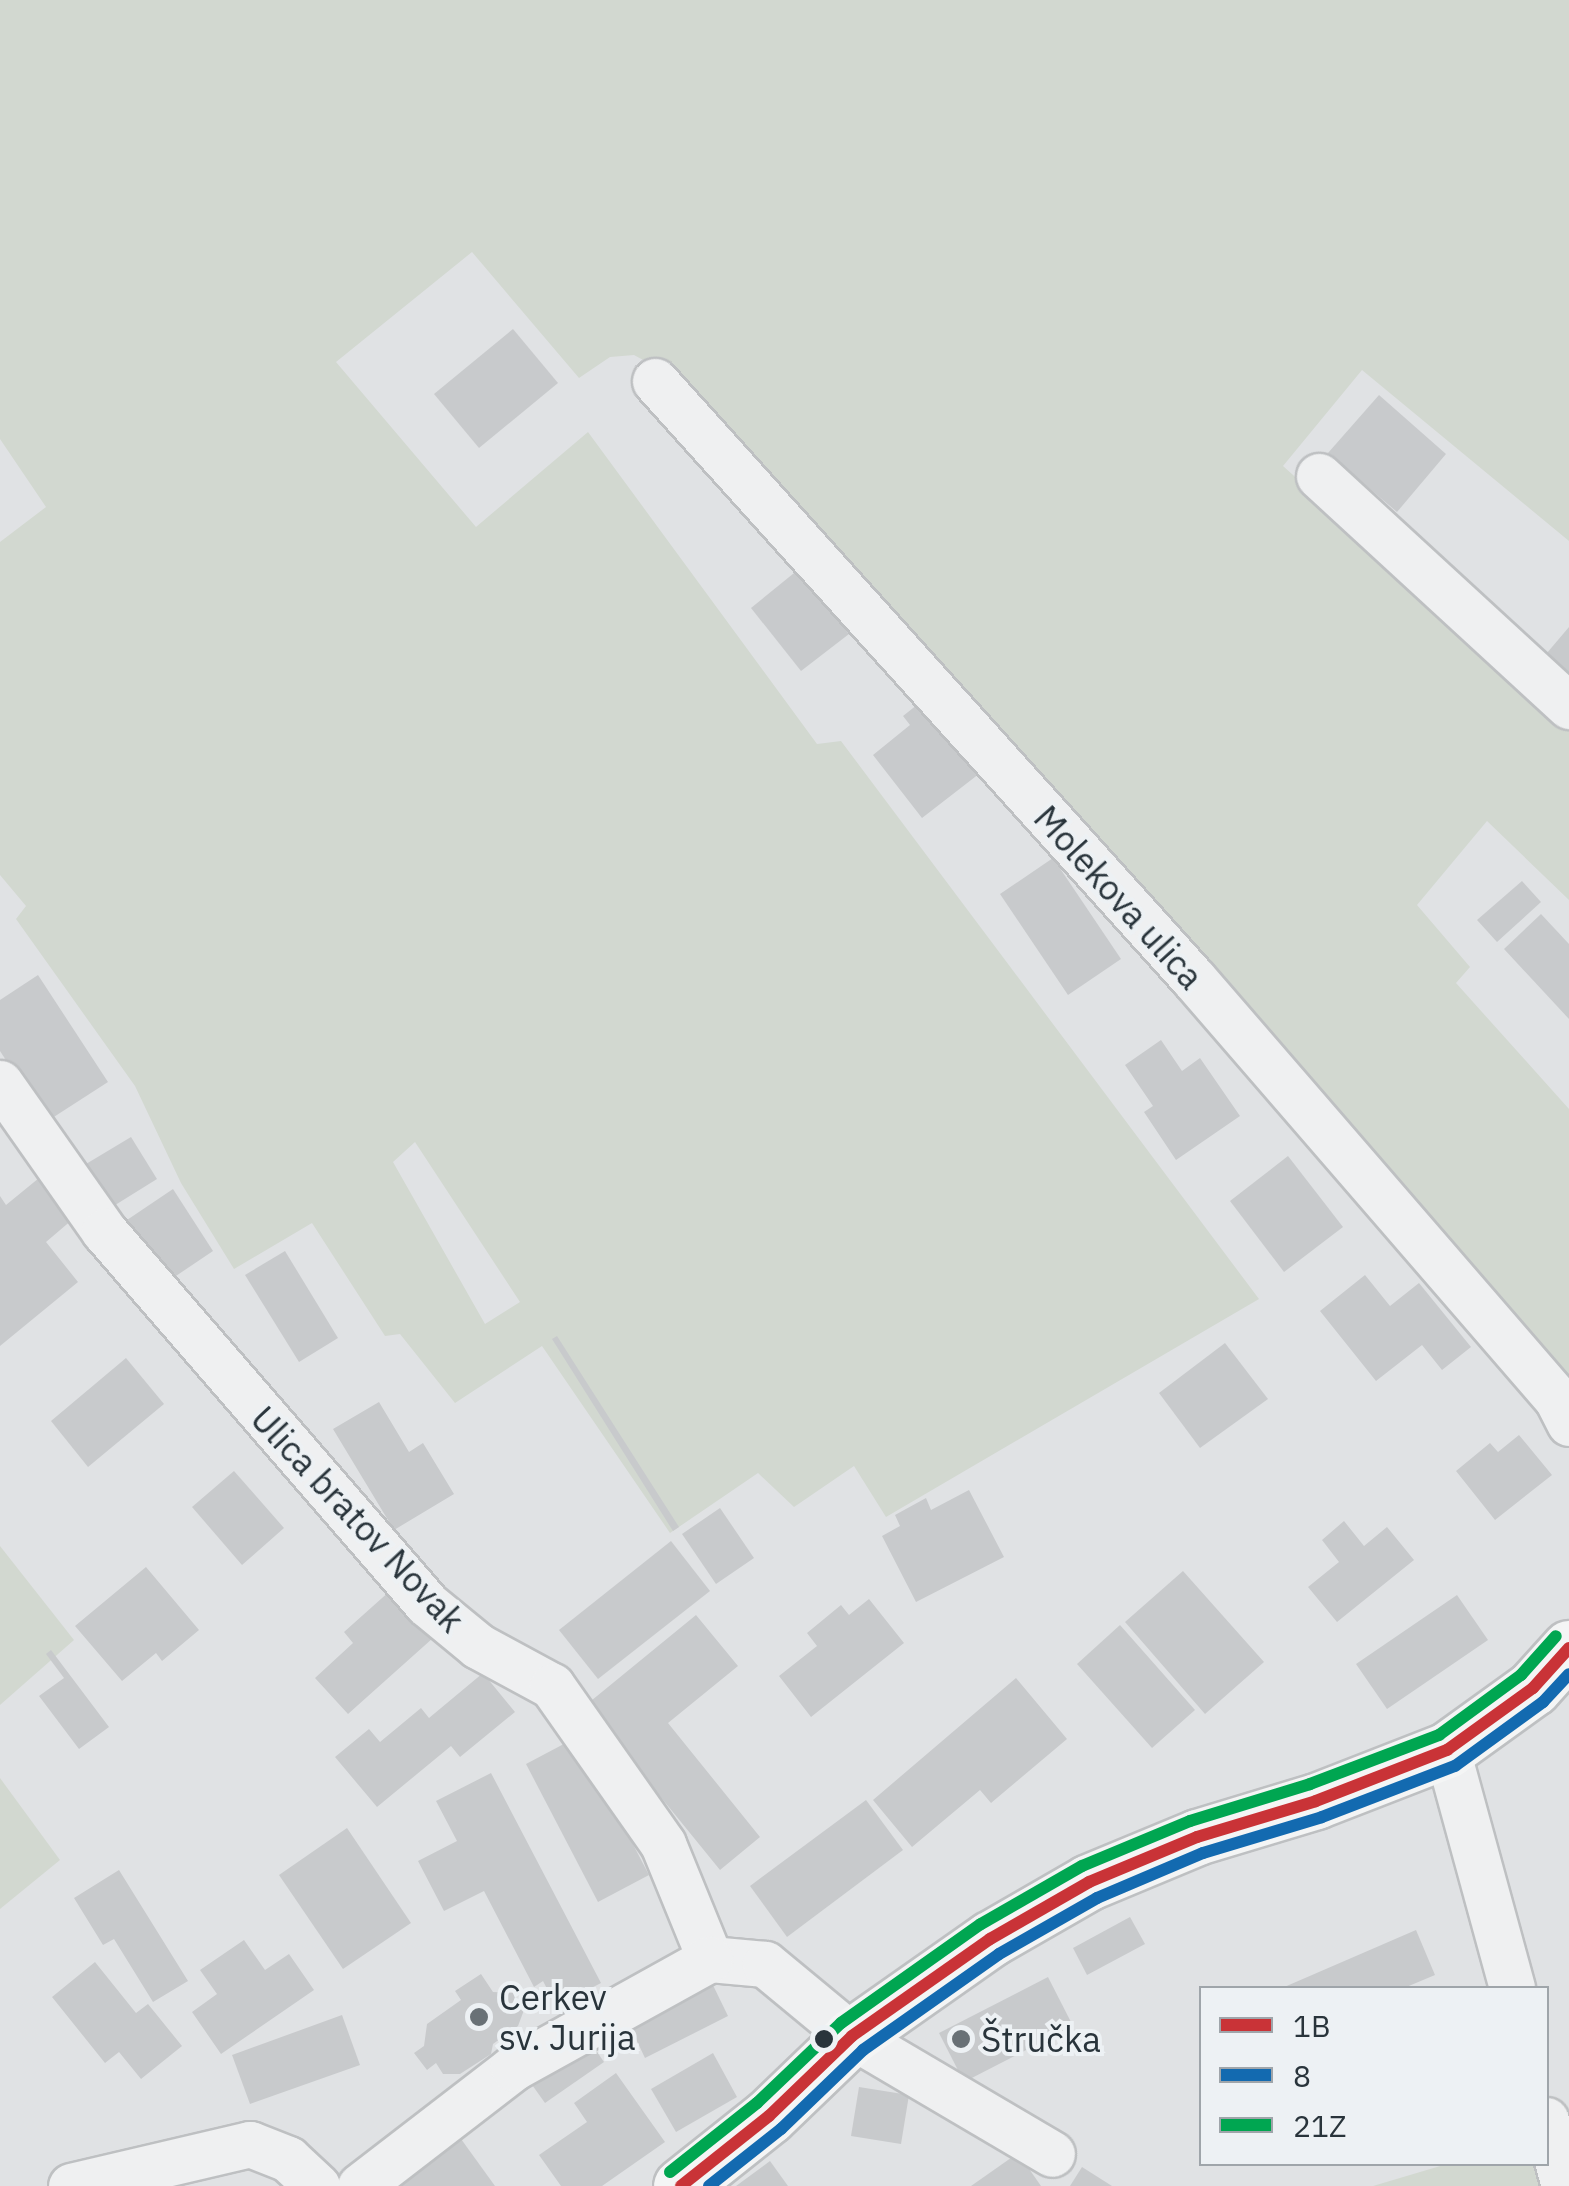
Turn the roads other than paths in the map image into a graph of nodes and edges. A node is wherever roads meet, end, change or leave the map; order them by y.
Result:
1 (655, 381) dead end
2 (1319, 476) dead end
3 (1569, 706) edge
4 (0, 1083) edge
5 (1569, 1424) edge
6 (1569, 1648) edge
7 (1446, 1750) junction
8 (710, 1959) junction
9 (1511, 1986) edge
10 (852, 2036) junction
11 (1549, 2131) edge
12 (1052, 2154) dead end
13 (71, 2186) edge
14 (317, 2186) edge
15 (360, 2186) edge
16 (680, 2186) edge
17 (1564, 2186) edge

1 - 5 street, Molekova ulica
2 - 3 street
4 - 8 street, Ulica bratov Novak
6 - 7 main road
7 - 9 street
7 - 10 main road
8 - 10 street
8 - 15 street
10 - 12 street
10 - 16 main road
11 - 17 street
13 - 14 street

